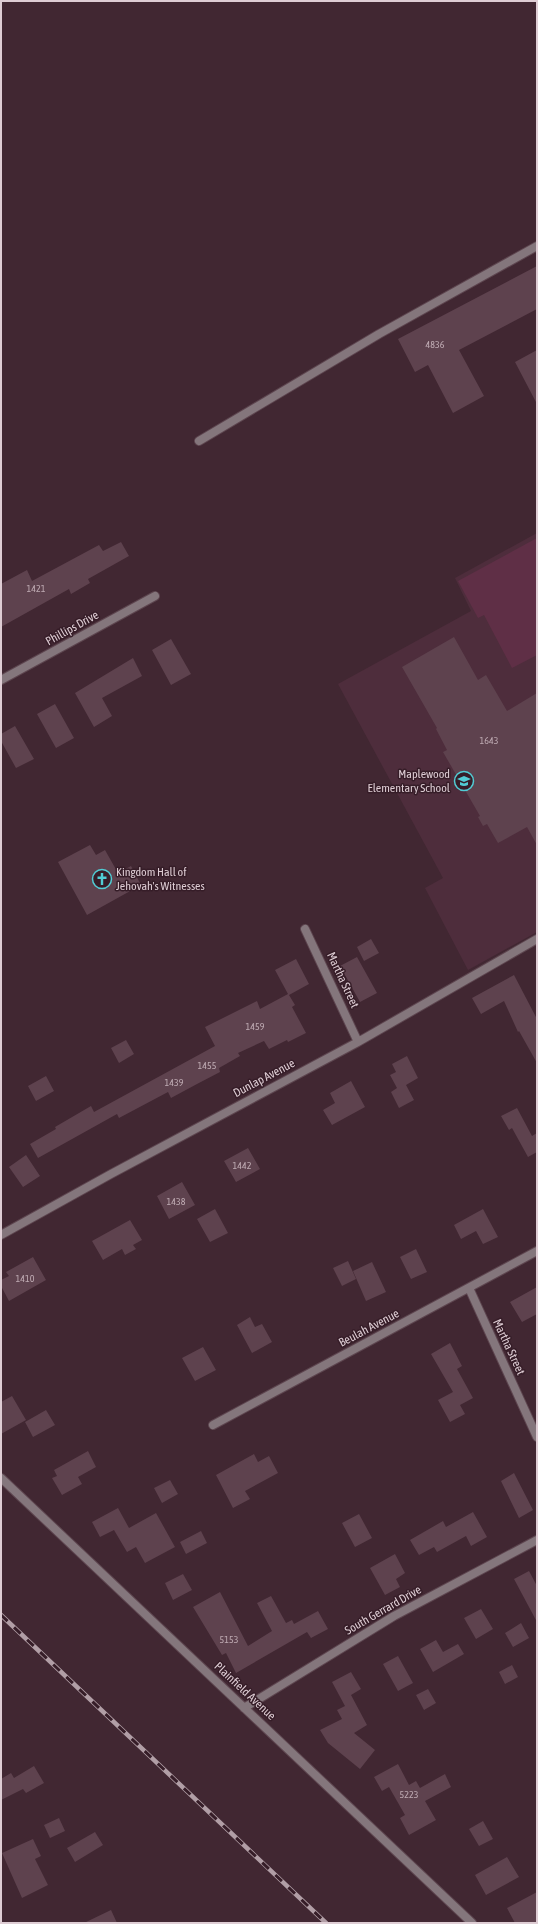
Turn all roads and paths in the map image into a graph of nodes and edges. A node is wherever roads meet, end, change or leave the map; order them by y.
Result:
1 (537, 246) edge
2 (200, 441) dead end
3 (155, 596) dead end
4 (1, 680) edge
5 (305, 929) dead end
6 (536, 943) edge
7 (358, 1042) junction
8 (1, 1235) edge
9 (537, 1251) edge
10 (469, 1288) junction
11 (213, 1425) dead end
12 (537, 1437) edge
13 (1, 1478) edge
14 (537, 1540) edge
15 (244, 1708) junction
16 (472, 1923) edge

1 - 2 street
3 - 4 street, Phillips Drive
5 - 7 street, Martha Street
6 - 7 street, Dunlap Avenue
7 - 8 street, Dunlap Avenue
9 - 10 street, Beulah Avenue
10 - 11 street, Beulah Avenue
10 - 12 street, Martha Street
13 - 15 street, Plainfield Avenue
14 - 15 street, South Gerrard Drive
15 - 16 street, Plainfield Avenue

